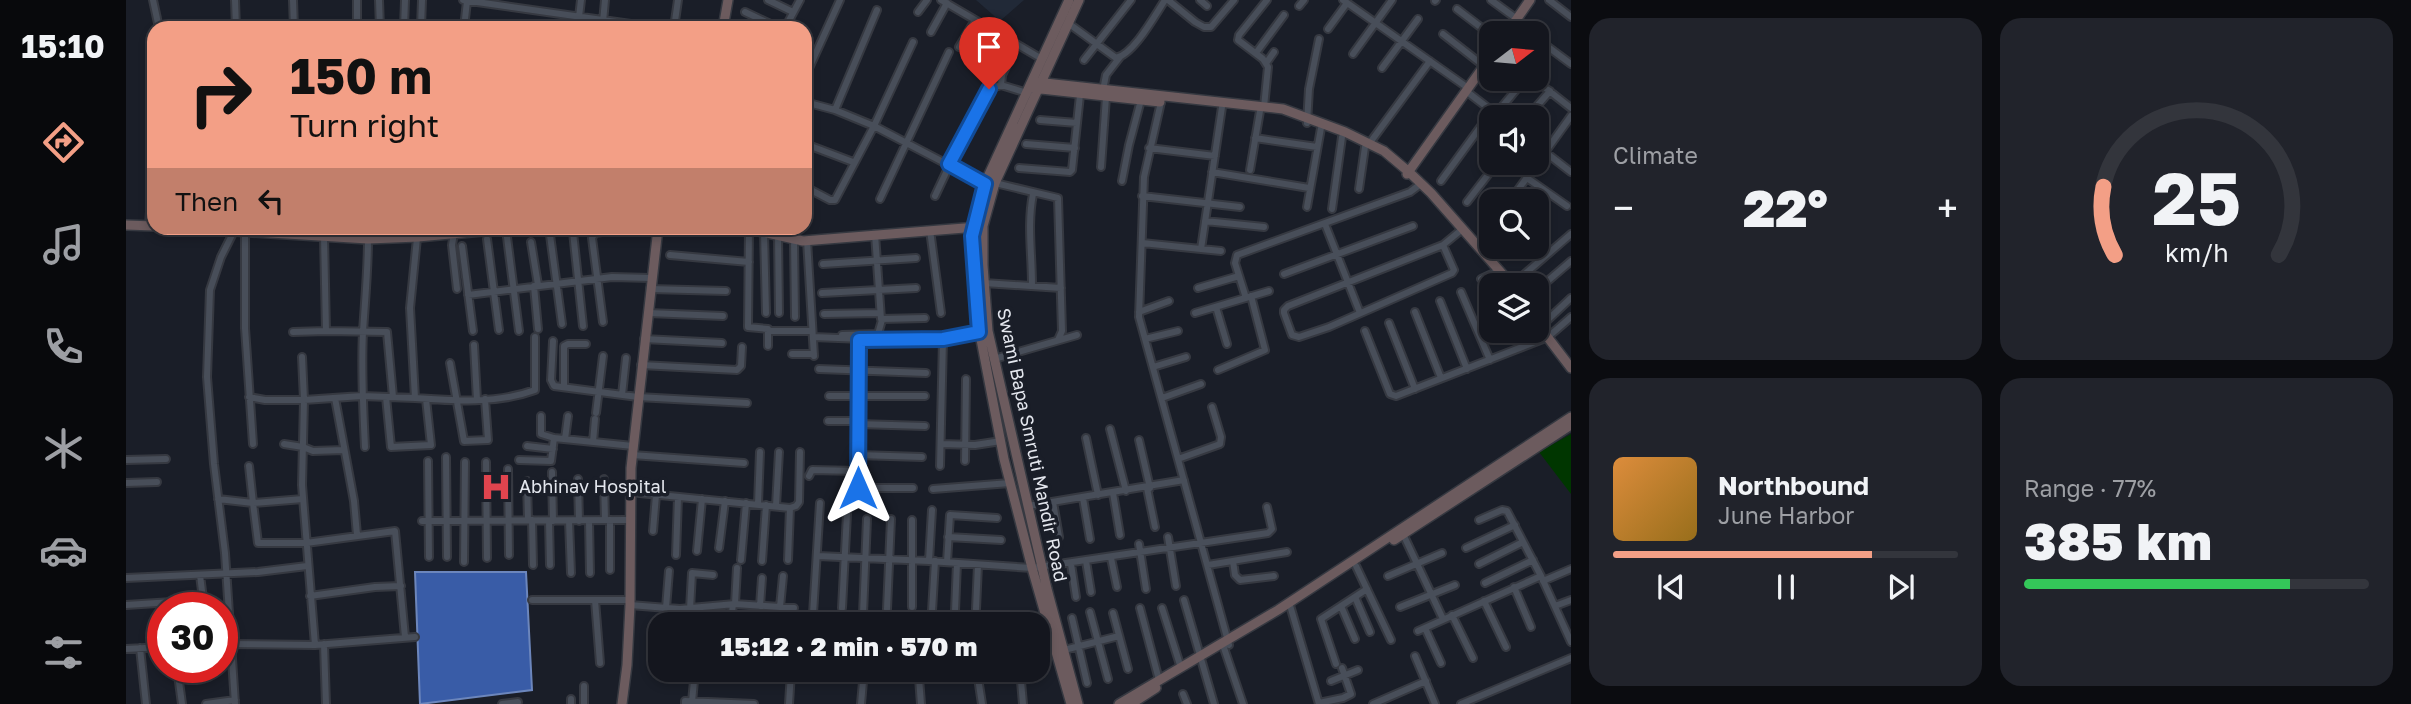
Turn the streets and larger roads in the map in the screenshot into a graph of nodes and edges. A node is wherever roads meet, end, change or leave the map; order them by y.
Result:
1 (153, 0) edge
2 (235, 0) edge
3 (293, 0) edge
4 (357, 0) edge
5 (379, 0) edge
6 (405, 0) edge
7 (422, 0) edge
8 (465, 0) edge
9 (581, 0) edge
10 (605, 0) edge
11 (678, 0) edge
12 (728, 0) edge
13 (768, 0) edge
14 (800, 0) edge
15 (840, 0) edge
16 (927, 0) edge
17 (1069, 0) edge
18 (1079, 0) edge
19 (1131, 0) edge
20 (1200, 0) edge
21 (1234, 0) edge
22 (1267, 0) edge
23 (1392, 0) edge
24 (1491, 0) edge
25 (1530, 0) edge
26 (1549, 0) edge
27 (1165, 1) edge
28 (944, 2) edge
29 (1348, 2) edge
30 (522, 4) edge
31 (1207, 6) dead end
32 (1457, 9) dead end
33 (877, 10) dead end
34 (745, 12) dead end
35 (793, 12) junction
36 (918, 12) dead end
37 (1284, 15) dead end
38 (579, 17) junction
39 (1571, 17) edge
40 (1418, 19) dead end
41 (975, 20) junction
42 (1516, 20) joint
43 (158, 21) edge
44 (236, 21) edge
45 (294, 21) edge
46 (356, 21) edge
47 (380, 21) edge
48 (404, 21) edge
49 (421, 21) edge
50 (464, 21) edge
51 (598, 21) edge
52 (603, 21) edge
53 (675, 21) edge
54 (724, 21) edge
55 (764, 21) edge
56 (788, 21) edge
57 (1068, 23) junction
58 (1376, 23) junction
59 (1479, 26) edge
60 (1328, 29) dead end
61 (932, 32) dead end
62 (1443, 34) dead end
63 (1004, 37) junction
64 (1319, 39) dead end
65 (1401, 41) junction
66 (913, 42) dead end
67 (1097, 45) junction
68 (959, 47) dead end
69 (1549, 48) edge
70 (949, 52) dead end
71 (1274, 52) dead end
72 (1256, 53) junction
73 (1353, 54) dead end
74 (1011, 56) dead end
75 (989, 57) dead end
76 (1120, 57) junction
77 (1042, 59) junction
78 (1084, 60) dead end
79 (1430, 61) junction
80 (812, 62) edge
81 (1267, 62) junction
82 (1479, 62) edge
83 (1571, 64) edge
84 (1382, 68) dead end
85 (1479, 73) edge
86 (1001, 85) junction
87 (1033, 88) junction
88 (1467, 90) junction
89 (1515, 91) edge
90 (1550, 91) joint
91 (1104, 94) junction
92 (1080, 95) junction
93 (1141, 100) junction
94 (1161, 102) junction
95 (812, 104) edge
96 (1485, 105) edge
97 (1503, 105) edge
98 (1538, 105) edge
99 (1222, 107) junction
100 (1571, 108) edge
101 (1262, 109) junction
102 (835, 110) junction
103 (1571, 116) edge
104 (1040, 120) dead end
105 (1306, 120) junction
106 (1077, 123) junction
107 (874, 126) junction
108 (1321, 128) junction
109 (1479, 135) edge
110 (1342, 136) junction
111 (1255, 138) junction
112 (907, 144) junction
113 (1026, 144) dead end
114 (1367, 145) junction
115 (1317, 146) junction
116 (1549, 146) edge
117 (812, 147) edge
118 (1075, 148) junction
119 (1149, 148) junction
120 (1549, 154) edge
121 (1215, 156) junction
122 (853, 162) junction
123 (949, 164) junction
124 (1101, 167) dead end
125 (1570, 167) edge
126 (1019, 168) dead end
127 (1250, 170) dead end
128 (1212, 172) junction
129 (1408, 174) junction
130 (1488, 175) edge
131 (1527, 177) joint
132 (1122, 181) dead end
133 (1441, 181) dead end
134 (991, 185) junction
135 (1418, 186) junction
136 (1309, 188) junction
137 (1359, 188) dead end
138 (1518, 189) edge
139 (812, 191) edge
140 (1033, 194) junction
141 (935, 196) dead end
142 (1142, 196) junction
143 (880, 200) dead end
144 (1467, 202) dead end
145 (1208, 203) junction
146 (1567, 206) dead end
147 (1240, 207) dead end
148 (1307, 207) dead end
149 (1332, 209) dead end
150 (1452, 220) junction
151 (1205, 221) junction
152 (1325, 224) junction
153 (126, 225) edge
154 (147, 226) edge
155 (1413, 226) dead end
156 (978, 227) junction
157 (1264, 227) dead end
158 (930, 230) junction
159 (1460, 231) junction
160 (875, 234) junction
161 (1571, 234) edge
162 (234, 235) edge
163 (238, 235) edge
164 (316, 235) edge
165 (327, 235) edge
166 (350, 235) edge
167 (397, 235) edge
168 (418, 235) edge
169 (454, 235) edge
170 (550, 235) dead end
171 (573, 235) edge
172 (593, 235) edge
173 (657, 235) edge
174 (750, 235) edge
175 (764, 235) edge
176 (778, 235) joint
177 (324, 236) junction
178 (507, 237) dead end
179 (368, 239) junction
180 (487, 239) dead end
181 (794, 239) junction
182 (807, 240) junction
183 (531, 242) dead end
184 (1142, 243) junction
185 (1443, 245) junction
186 (1474, 245) junction
187 (462, 246) dead end
188 (1202, 249) junction
189 (1221, 251) dead end
190 (670, 255) dead end
191 (1337, 255) junction
192 (916, 258) dead end
193 (878, 261) junction
194 (1571, 261) edge
195 (749, 262) junction
196 (823, 264) dead end
197 (1490, 272) edge
198 (1500, 273) edge
199 (1525, 273) edge
200 (1284, 274) dead end
201 (1238, 276) junction
202 (652, 278) junction
203 (597, 279) junction
204 (1549, 280) edge
205 (578, 282) junction
206 (1348, 283) junction
207 (557, 284) junction
208 (984, 284) junction
209 (1031, 285) junction
210 (536, 286) junction
211 (916, 288) dead end
212 (1061, 288) junction
213 (1198, 288) dead end
214 (457, 289) dead end
215 (513, 289) junction
216 (650, 289) junction
217 (494, 291) junction
218 (726, 291) dead end
219 (879, 291) junction
220 (1269, 291) dead end
221 (1461, 292) dead end
222 (822, 293) dead end
223 (468, 295) junction
224 (1248, 297) junction
225 (1571, 299) edge
226 (1169, 301) dead end
227 (1440, 301) dead end
228 (1216, 307) junction
229 (1139, 312) junction
230 (1415, 312) dead end
231 (647, 313) junction
232 (766, 313) dead end
233 (779, 313) dead end
234 (940, 313) dead end
235 (1195, 313) dead end
236 (1360, 313) junction
237 (824, 314) dead end
238 (723, 316) dead end
239 (881, 316) junction
240 (795, 317) dead end
241 (1549, 317) edge
242 (1571, 317) edge
243 (925, 318) dead end
244 (603, 322) dead end
245 (1389, 323) dead end
246 (562, 324) dead end
247 (583, 326) dead end
248 (538, 329) dead end
249 (499, 330) dead end
250 (326, 331) junction
251 (473, 331) dead end
252 (519, 331) dead end
253 (768, 331) junction
254 (984, 331) junction
255 (1178, 331) dead end
256 (1365, 331) dead end
257 (293, 332) dead end
258 (363, 333) junction
259 (813, 334) junction
260 (842, 335) dead end
261 (1077, 335) dead end
262 (1550, 336) junction
263 (535, 337) dead end
264 (644, 339) junction
265 (943, 339) junction
266 (1146, 339) junction
267 (859, 340) junction
268 (1058, 340) junction
269 (552, 341) dead end
270 (722, 343) dead end
271 (586, 344) dead end
272 (1227, 344) dead end
273 (474, 345) dead end
274 (768, 346) dead end
275 (742, 347) dead end
276 (792, 354) dead end
277 (603, 356) dead end
278 (302, 357) dead end
279 (1186, 357) dead end
280 (626, 358) dead end
281 (994, 359) junction
282 (1571, 359) edge
283 (1490, 360) junction
284 (450, 363) dead end
285 (641, 365) junction
286 (1153, 367) junction
287 (1571, 368) edge
288 (819, 369) dead end
289 (1467, 369) junction
290 (859, 370) junction
291 (1218, 370) dead end
292 (926, 373) dead end
293 (966, 379) dead end
294 (1441, 379) junction
295 (1201, 384) dead end
296 (564, 387) junction
297 (1415, 389) junction
298 (599, 392) junction
299 (622, 395) junction
300 (828, 396) dead end
301 (859, 396) junction
302 (925, 396) dead end
303 (249, 397) junction
304 (362, 397) junction
305 (389, 397) junction
306 (638, 397) junction
307 (335, 398) junction
308 (415, 398) junction
309 (1162, 398) junction
310 (426, 399) junction
311 (304, 400) junction
312 (477, 400) junction
313 (485, 400) junction
314 (457, 401) junction
315 (747, 403) dead end
316 (1212, 407) dead end
317 (541, 416) dead end
318 (568, 416) dead end
319 (1571, 417) edge
320 (828, 421) dead end
321 (858, 422) junction
322 (1571, 425) edge
323 (925, 426) dead end
324 (1110, 429) dead end
325 (554, 438) junction
326 (1086, 438) dead end
327 (565, 439) junction
328 (1139, 440) dead end
329 (1001, 441) junction
330 (593, 442) junction
331 (253, 444) dead end
332 (284, 444) dead end
333 (940, 444) junction
334 (965, 445) junction
335 (527, 446) dead end
336 (303, 447) junction
337 (365, 447) dead end
338 (553, 449) junction
339 (344, 450) junction
340 (632, 450) junction
341 (760, 452) dead end
342 (779, 452) dead end
343 (800, 452) dead end
344 (858, 455) junction
345 (446, 457) dead end
346 (922, 457) dead end
347 (166, 459) dead end
348 (1178, 459) junction
349 (126, 460) edge
350 (519, 460) dead end
351 (428, 461) dead end
352 (965, 461) dead end
353 (465, 462) dead end
354 (486, 462) dead end
355 (744, 463) dead end
356 (249, 466) dead end
357 (940, 466) dead end
358 (508, 470) dead end
359 (858, 471) junction
360 (552, 472) dead end
361 (809, 476) dead end
362 (578, 479) dead end
363 (604, 479) dead end
364 (1184, 480) junction
365 (527, 481) dead end
366 (157, 482) dead end
367 (126, 483) edge
368 (1010, 483) junction
369 (913, 488) dead end
370 (1149, 488) junction
371 (933, 489) dead end
372 (1126, 491) junction
373 (631, 492) junction
374 (1113, 493) junction
375 (656, 495) junction
376 (1098, 495) junction
377 (678, 497) junction
378 (1083, 498) junction
379 (218, 499) junction
380 (303, 499) junction
381 (702, 499) junction
382 (725, 501) junction
383 (1053, 502) junction
384 (253, 503) junction
385 (746, 503) junction
386 (820, 503) dead end
387 (762, 505) junction
388 (776, 506) junction
389 (1028, 506) junction
390 (1267, 507) dead end
391 (790, 508) junction
392 (932, 510) dead end
393 (847, 513) dead end
394 (997, 518) dead end
395 (867, 519) dead end
396 (891, 519) dead end
397 (509, 520) junction
398 (530, 520) junction
399 (607, 520) junction
400 (630, 520) junction
401 (912, 520) dead end
402 (1479, 520) dead end
403 (426, 521) junction
404 (447, 521) junction
405 (465, 521) junction
406 (487, 521) junction
407 (551, 521) junction
408 (569, 521) junction
409 (579, 521) junction
410 (589, 521) junction
411 (1515, 525) junction
412 (1155, 527) dead end
413 (653, 531) dead end
414 (1403, 534) junction
415 (357, 535) junction
416 (1120, 535) dead end
417 (948, 537) junction
418 (1059, 537) dead end
419 (1168, 537) dead end
420 (1090, 539) dead end
421 (1000, 540) dead end
422 (306, 542) junction
423 (1523, 542) junction
424 (1139, 544) dead end
425 (1203, 544) junction
426 (719, 548) dead end
427 (1466, 548) dead end
428 (1170, 549) junction
429 (697, 551) dead end
430 (1287, 552) dead end
431 (1442, 553) dead end
432 (1140, 554) junction
433 (509, 555) dead end
434 (676, 555) dead end
435 (818, 556) junction
436 (429, 557) dead end
437 (447, 557) dead end
438 (487, 558) dead end
439 (845, 558) junction
440 (1111, 558) junction
441 (865, 559) junction
442 (741, 560) dead end
443 (788, 560) dead end
444 (890, 560) junction
445 (912, 560) junction
446 (1532, 560) junction
447 (762, 561) dead end
448 (932, 561) junction
449 (1086, 561) junction
450 (1233, 561) junction
451 (464, 562) dead end
452 (947, 562) junction
453 (957, 563) junction
454 (1071, 564) junction
455 (1418, 564) junction
456 (533, 565) dead end
457 (550, 565) dead end
458 (978, 565) junction
459 (1208, 565) junction
460 (1479, 565) dead end
461 (307, 566) junction
462 (1356, 566) junction
463 (737, 568) dead end
464 (1032, 568) junction
465 (1042, 568) junction
466 (1571, 569) edge
467 (610, 570) dead end
468 (669, 571) dead end
469 (571, 573) dead end
470 (590, 573) dead end
471 (226, 574) junction
472 (200, 575) junction
473 (713, 575) dead end
474 (783, 576) dead end
475 (1273, 576) dead end
476 (1388, 576) dead end
477 (126, 578) edge
478 (762, 578) dead end
479 (1542, 578) junction
480 (1485, 583) dead end
481 (1455, 585) dead end
482 (401, 586) junction
483 (1176, 586) dead end
484 (1116, 587) dead end
485 (1514, 587) junction
486 (1146, 589) dead end
487 (1367, 589) junction
488 (202, 592) edge
489 (227, 592) edge
490 (1091, 592) dead end
491 (1431, 594) junction
492 (310, 596) junction
493 (1076, 597) dead end
494 (1355, 597) junction
495 (532, 600) dead end
496 (595, 600) junction
497 (1184, 600) dead end
498 (1571, 600) edge
499 (1485, 601) junction
500 (629, 603) junction
501 (734, 604) junction
502 (1291, 604) junction
503 (126, 605) edge
504 (147, 605) edge
505 (760, 606) junction
506 (1341, 606) junction
507 (1555, 606) junction
508 (780, 607) junction
509 (912, 607) dead end
510 (1400, 607) dead end
511 (666, 608) junction
512 (794, 608) dead end
513 (842, 608) dead end
514 (1140, 608) dead end
515 (1162, 608) dead end
516 (690, 609) junction
517 (887, 609) dead end
518 (976, 609) dead end
519 (932, 611) dead end
520 (955, 611) dead end
521 (733, 612) edge
522 (813, 612) edge
523 (863, 612) edge
524 (1090, 612) dead end
525 (1113, 612) dead end
526 (1452, 615) junction
527 (1072, 618) dead end
528 (1443, 619) junction
529 (1531, 627) dead end
530 (1568, 628) edge
531 (1370, 632) dead end
532 (415, 636) dead end
533 (1056, 636) junction
534 (1119, 636) junction
535 (405, 637) junction
536 (1050, 638) edge
537 (1354, 639) dead end
538 (1391, 640) dead end
539 (1098, 641) junction
540 (1571, 642) edge
541 (238, 643) edge
542 (314, 645) junction
543 (324, 645) junction
544 (1227, 645) junction
545 (1079, 646) junction
546 (1506, 647) dead end
547 (140, 648) junction
548 (147, 648) edge
549 (126, 649) edge
550 (1064, 649) junction
551 (1415, 656) dead end
552 (1571, 657) edge
553 (1473, 658) dead end
554 (1200, 660) junction
555 (600, 663) dead end
556 (1441, 663) dead end
557 (1181, 668) junction
558 (1128, 669) dead end
559 (1341, 669) junction
560 (1358, 670) dead end
561 (1108, 679) dead end
562 (1158, 680) junction
563 (1331, 681) dead end
564 (1426, 681) junction
565 (692, 682) edge
566 (790, 682) edge
567 (863, 682) edge
568 (919, 682) edge
569 (979, 682) edge
570 (1021, 682) edge
571 (1087, 682) dead end
572 (179, 683) edge
573 (234, 683) edge
574 (584, 686) dead end
575 (1359, 691) dead end
576 (1183, 694) dead end
577 (1347, 698) edge
578 (235, 702) edge
579 (518, 702) dead end
580 (688, 703) edge
581 (146, 704) edge
582 (182, 704) edge
583 (206, 704) edge
584 (326, 704) edge
585 (502, 704) edge
586 (584, 704) edge
587 (622, 704) edge
588 (754, 704) edge
589 (789, 704) edge
590 (861, 704) edge
591 (920, 704) edge
592 (982, 704) edge
593 (1023, 704) edge
594 (1071, 704) edge
595 (1078, 704) edge
596 (1119, 704) edge
597 (1131, 704) edge
598 (1186, 704) edge
599 (1214, 704) edge
600 (1243, 704) edge
601 (1319, 704) edge
602 (1373, 704) edge
603 (1435, 704) edge
604 (1461, 704) edge

1 - 43 street
2 - 44 street
3 - 45 street
4 - 46 street
5 - 47 street
6 - 48 street
7 - 49 street
8 - 30 street
8 - 50 street
9 - 38 street
10 - 52 street
11 - 53 street
12 - 54 street
13 - 35 street
14 - 35 street
15 - 80 street
16 - 36 street
17 - 77 street
18 - 57 street, Swami Bapa Smruti Mandir Road
19 - 67 street
20 - 31 street
21 - 27 street
22 - 72 street
23 - 58 street
24 - 42 street
25 - 42 street
26 - 39 street
27 - 76 street
28 - 41 street
28 - 61 street
29 - 58 street
29 - 60 street
30 - 38 street
32 - 59 street
33 - 102 street
34 - 55 street
35 - 56 street
37 - 72 street
38 - 51 street
40 - 65 street
41 - 63 street
41 - 68 street
57 - 67 street
57 - 87 street, Swami Bapa Smruti Mandir Road
58 - 65 street
58 - 73 street
62 - 82 street
63 - 75 street
63 - 77 street
64 - 105 street
65 - 79 street
65 - 84 street
66 - 107 street
67 - 76 street
67 - 78 street
69 - 83 street
70 - 112 street
71 - 81 street
72 - 81 street
74 - 86 street
76 - 91 street
77 - 87 street
79 - 88 street
79 - 114 street
81 - 101 street
85 - 88 street
86 - 87 street
86 - 123 street
87 - 91 street
87 - 92 street
87 - 134 street, Swami Bapa Smruti Mandir Road
88 - 96 street
88 - 129 street
89 - 97 street
90 - 98 street
90 - 100 street
91 - 92 street
91 - 93 street
91 - 101 street
91 - 124 street
92 - 106 street
93 - 94 street
93 - 132 street
94 - 99 street
94 - 119 street
95 - 102 street
99 - 101 street
99 - 121 street
101 - 105 street
101 - 111 street
102 - 107 street
103 - 116 street
104 - 106 street
105 - 108 street
105 - 114 street
106 - 118 street
107 - 112 street
107 - 122 street
108 - 110 street
108 - 115 street
109 - 133 street
110 - 114 street
110 - 149 street
111 - 115 street
111 - 127 street
112 - 123 street
112 - 143 street
113 - 118 street
114 - 129 street
114 - 137 street
115 - 136 street
117 - 122 street
118 - 126 street
119 - 121 street
119 - 142 street
120 - 125 street
121 - 128 street
122 - 139 street
123 - 134 street
123 - 141 street
128 - 136 street
128 - 145 street
129 - 135 street
129 - 150 street
130 - 144 street
131 - 138 street
131 - 146 street
134 - 140 street
134 - 156 street, Swami Bapa Smruti Mandir Road
135 - 150 street
135 - 152 street
136 - 148 street
140 - 209 street
140 - 212 street
142 - 145 street
142 - 184 street
145 - 147 street
145 - 151 street
150 - 159 street
150 - 186 street
151 - 157 street
151 - 188 street
152 - 191 street
152 - 201 street
153 - 154 street
155 - 191 street
156 - 158 street
156 - 208 street, Swami Bapa Smruti Mandir Road
156 - 254 street
158 - 160 street
158 - 234 street
159 - 185 street
159 - 186 street
160 - 182 street
160 - 193 street
161 - 199 street
162 - 379 street
163 - 303 street
164 - 177 street
165 - 177 street
166 - 179 street
167 - 179 street
168 - 308 street
169 - 214 street
170 - 207 street
171 - 205 street
172 - 203 street
173 - 202 street
174 - 195 street
175 - 232 street
176 - 181 street
176 - 233 street
177 - 250 street
178 - 215 street
179 - 258 street
180 - 217 street
181 - 182 street
181 - 240 street
182 - 259 street
183 - 210 street
184 - 188 street
184 - 229 street
185 - 206 street
185 - 236 street
186 - 197 street
186 - 198 street
187 - 223 street
188 - 189 street
190 - 195 street
191 - 200 street
191 - 206 street
192 - 193 street
193 - 196 street
193 - 219 street
194 - 204 street
195 - 253 street
201 - 213 street
201 - 224 street
202 - 203 street
202 - 216 street
203 - 205 street
203 - 244 street
205 - 207 street
205 - 247 street
206 - 236 street
206 - 236 street
207 - 210 street
207 - 246 street
208 - 209 street
208 - 254 street, Swami Bapa Smruti Mandir Road
209 - 212 street
210 - 215 street
210 - 248 street
211 - 219 street
212 - 268 street
215 - 217 street
215 - 252 street
216 - 218 street
216 - 231 street
217 - 223 street
217 - 249 street
219 - 222 street
219 - 239 street
220 - 224 street
221 - 283 street
223 - 251 street
224 - 228 street
224 - 291 street
225 - 241 street
226 - 229 street
227 - 289 street
228 - 235 street
228 - 272 street
229 - 266 street
230 - 294 street
231 - 238 street
231 - 264 street
237 - 239 street
239 - 243 street
239 - 260 street
242 - 262 street
245 - 297 street
250 - 257 street
250 - 258 street
253 - 259 street
253 - 274 street
254 - 265 street
254 - 281 street, Swami Bapa Smruti Mandir Road
254 - 329 street
255 - 266 street
256 - 297 street
258 - 304 street
258 - 305 street
259 - 267 street
259 - 276 street
261 - 268 street
262 - 282 street
262 - 283 street
262 - 287 street
263 - 313 street
264 - 270 street
264 - 285 street
265 - 267 street
265 - 333 street
266 - 286 street
267 - 290 street
268 - 281 street
269 - 296 street
271 - 296 street
273 - 312 street
275 - 285 street
277 - 298 street
278 - 311 street
279 - 286 street
280 - 299 street
281 - 389 street, Swami Bapa Smruti Mandir Road
283 - 289 street
284 - 314 street
285 - 306 street
286 - 309 street
288 - 290 street
289 - 294 street
290 - 292 street
290 - 301 street
293 - 334 street
294 - 297 street
295 - 309 street
296 - 298 street
298 - 299 street
298 - 330 street
299 - 306 street
300 - 301 street
301 - 302 street
301 - 321 street
303 - 311 street
303 - 331 street
304 - 305 street
304 - 307 street
304 - 337 street
305 - 308 street
305 - 310 street
306 - 315 street
306 - 340 street
307 - 311 street
307 - 339 street
308 - 310 street
309 - 348 street
310 - 314 street
311 - 336 street
312 - 313 street
312 - 314 street
313 - 314 street
316 - 348 street
317 - 325 street
318 - 327 street
319 - 502 street
320 - 321 street
321 - 323 street
321 - 344 street
322 - 414 street
324 - 372 street
325 - 327 street
325 - 338 street
326 - 376 street
327 - 330 street
328 - 370 street
329 - 334 street
329 - 368 street
330 - 340 street
332 - 336 street
333 - 334 street
333 - 357 street
334 - 352 street
335 - 338 street
336 - 339 street
336 - 380 street
338 - 350 street
339 - 415 street
340 - 355 street
340 - 373 street
341 - 387 street
342 - 388 street
343 - 391 street
344 - 346 street
344 - 359 street
345 - 404 street
347 - 349 street
348 - 364 street
351 - 403 street
353 - 405 street
354 - 406 street
356 - 384 street
358 - 397 street
359 - 361 street
359 - 369 street
360 - 407 street
362 - 409 street
363 - 399 street
364 - 370 street
364 - 425 street
365 - 398 street
366 - 367 street
368 - 371 street
368 - 464 street
370 - 372 street
370 - 412 street
372 - 374 street
373 - 375 street
373 - 400 street
374 - 376 street
374 - 416 street
375 - 377 street
375 - 413 street
376 - 378 street
377 - 381 street
377 - 434 street
378 - 383 street
378 - 420 street
379 - 384 street
379 - 471 street
380 - 384 street
380 - 422 street
381 - 382 street
381 - 429 street
382 - 385 street
382 - 426 street
383 - 389 street
383 - 418 street
384 - 422 street
385 - 387 street
385 - 442 street
386 - 435 street
387 - 388 street
387 - 447 street
388 - 391 street
389 - 465 street, Swami Bapa Smruti Mandir Road
390 - 425 street
391 - 443 street
392 - 448 street
393 - 439 street
394 - 417 street
395 - 441 street
396 - 444 street
397 - 398 street
397 - 406 street
397 - 433 street
398 - 407 street
398 - 456 street
399 - 400 street
399 - 410 street
399 - 467 street
400 - 500 street
401 - 445 street
402 - 411 street
403 - 404 street
403 - 436 street
404 - 405 street
404 - 437 street
405 - 406 street
405 - 451 street
406 - 438 street
407 - 408 street
407 - 457 street
408 - 409 street
408 - 469 street
409 - 410 street
410 - 470 street
411 - 423 street
411 - 427 street
414 - 455 street
414 - 462 street
415 - 422 street
415 - 482 street
417 - 421 street
417 - 452 street
419 - 428 street
422 - 461 street
423 - 446 street
423 - 460 street
424 - 432 street
425 - 428 street
425 - 459 street
428 - 432 street
428 - 483 street
430 - 450 street
431 - 455 street
432 - 440 street
432 - 486 street
435 - 439 street
435 - 522 street
439 - 441 street
439 - 513 street
440 - 449 street
440 - 484 street
441 - 444 street
441 - 523 street
444 - 445 street
444 - 517 street
445 - 448 street
445 - 509 street
446 - 479 street
446 - 480 street
448 - 452 street
448 - 519 street
449 - 454 street
449 - 490 street
450 - 459 street
450 - 475 street
452 - 453 street
453 - 458 street
453 - 520 street
454 - 465 street
454 - 493 street
455 - 476 street
455 - 491 street
458 - 464 street
458 - 518 street
459 - 544 street
461 - 471 street
461 - 492 street
462 - 487 street
462 - 502 street
463 - 501 street
464 - 465 street
464 - 533 street
465 - 533 street, Swami Bapa Smruti Mandir Road
466 - 479 street
468 - 511 street
471 - 472 street
471 - 489 street
472 - 477 street
472 - 488 street
473 - 516 street
474 - 508 street
478 - 505 street
479 - 485 street
479 - 507 street
481 - 491 street
482 - 492 street
482 - 535 street
485 - 499 street
485 - 529 street
487 - 494 street
487 - 538 street
491 - 510 street
491 - 528 street
492 - 542 street
494 - 506 street
494 - 531 street
495 - 496 street
496 - 500 street
496 - 555 street
497 - 554 street
498 - 507 street
499 - 526 street
499 - 546 street
500 - 511 street
500 - 587 street
501 - 505 street
501 - 516 street
501 - 521 street
502 - 544 street
502 - 601 street
503 - 504 street
505 - 508 street
506 - 537 street
506 - 559 street
507 - 530 street
508 - 512 street
511 - 516 street
514 - 562 street
515 - 557 street
524 - 539 street
525 - 534 street
526 - 528 street
526 - 553 street
527 - 545 street
528 - 556 street
530 - 540 street
532 - 535 street
533 - 536 street
533 - 550 street, Swami Bapa Smruti Mandir Road
533 - 594 street
534 - 539 street
534 - 558 street
535 - 543 street
539 - 545 street
539 - 561 street
541 - 542 street
542 - 543 street
543 - 584 street
544 - 554 street
544 - 600 street
545 - 550 street
545 - 571 street
547 - 548 street
547 - 549 street
547 - 581 street
550 - 595 street, Swami Bapa Smruti Mandir Road
551 - 564 street
552 - 604 street
554 - 557 street
554 - 597 street
554 - 599 street
557 - 562 street
559 - 560 street
559 - 563 street
559 - 577 street
562 - 596 street
564 - 602 street
564 - 603 street
565 - 580 street
566 - 589 street
567 - 590 street
568 - 591 street
569 - 592 street
570 - 593 street
572 - 582 street
573 - 578 street
574 - 586 street
575 - 577 street
576 - 598 street
577 - 601 street
578 - 583 street
579 - 585 street
580 - 588 street

